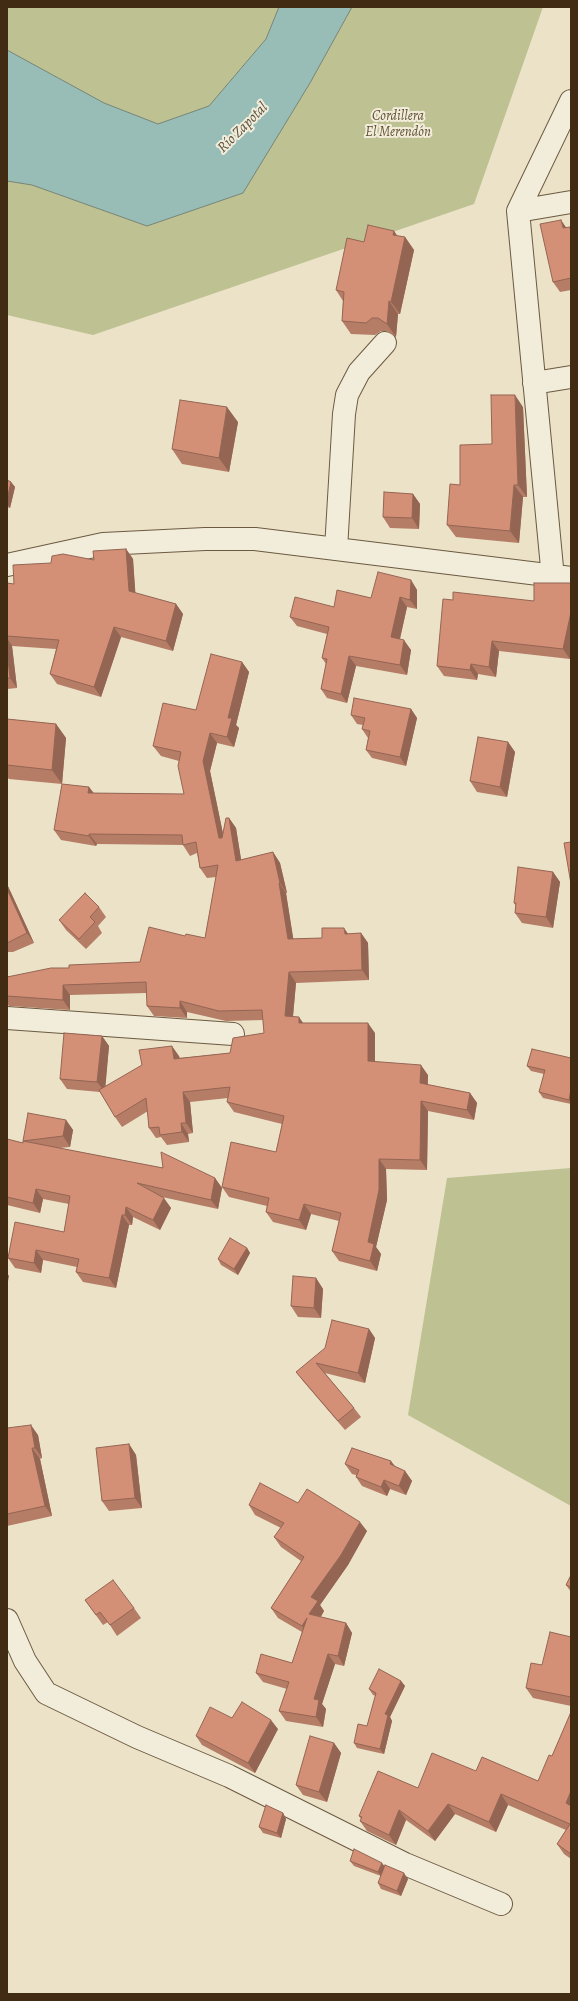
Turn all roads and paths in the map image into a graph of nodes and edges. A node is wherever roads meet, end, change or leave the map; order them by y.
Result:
1 (571, 101) edge
2 (571, 202) edge
3 (518, 211) junction
4 (385, 343) dead end
5 (571, 377) edge
6 (534, 383) junction
7 (336, 549) junction
8 (7, 565) edge
9 (562, 578) edge
10 (7, 1018) edge
11 (233, 1034) dead end
12 (7, 1620) edge
13 (501, 1904) dead end

1 - 3 street
2 - 3 street
3 - 6 street
4 - 7 street
5 - 6 street
6 - 9 street
7 - 8 street
7 - 9 street
10 - 11 street
12 - 13 street

